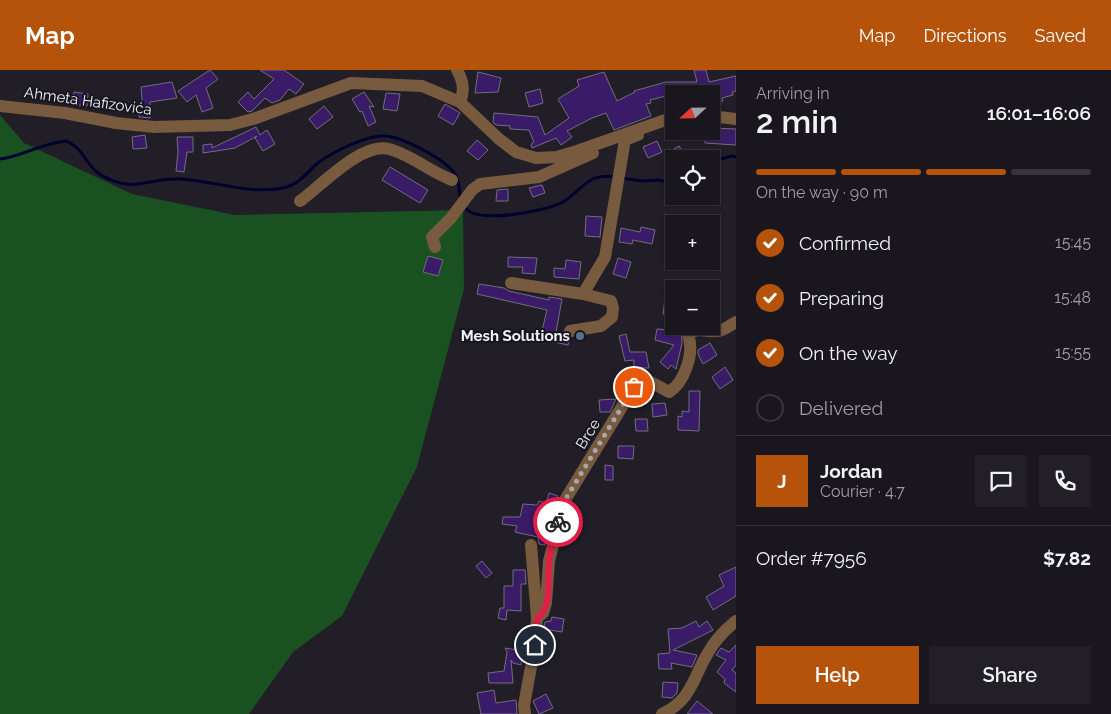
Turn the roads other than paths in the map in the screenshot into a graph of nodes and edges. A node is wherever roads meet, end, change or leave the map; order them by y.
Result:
1 (457, 70) edge
2 (460, 102) junction
3 (0, 106) edge
4 (720, 117) edge
5 (665, 119) edge
6 (736, 119) edge
7 (655, 122) junction
8 (625, 140) junction
9 (452, 180) dead end
10 (300, 201) dead end
11 (435, 247) dead end
12 (511, 283) dead end
13 (583, 294) junction
14 (736, 322) edge
15 (570, 331) dead end
16 (531, 545) dead end
17 (537, 618) junction
18 (736, 620) edge
19 (525, 714) edge
20 (662, 714) edge

1 - 2 street
2 - 3 street, Ahmeta Hafizovića
2 - 7 street, Ahmeta Hafizovića
4 - 6 street
5 - 7 street, Ahmeta Hafizovića
7 - 8 street
8 - 11 street
8 - 13 street
9 - 10 street
12 - 13 street
13 - 15 street
14 - 17 street, Brce
16 - 17 street, Brce
17 - 19 street, Brce
18 - 20 street

